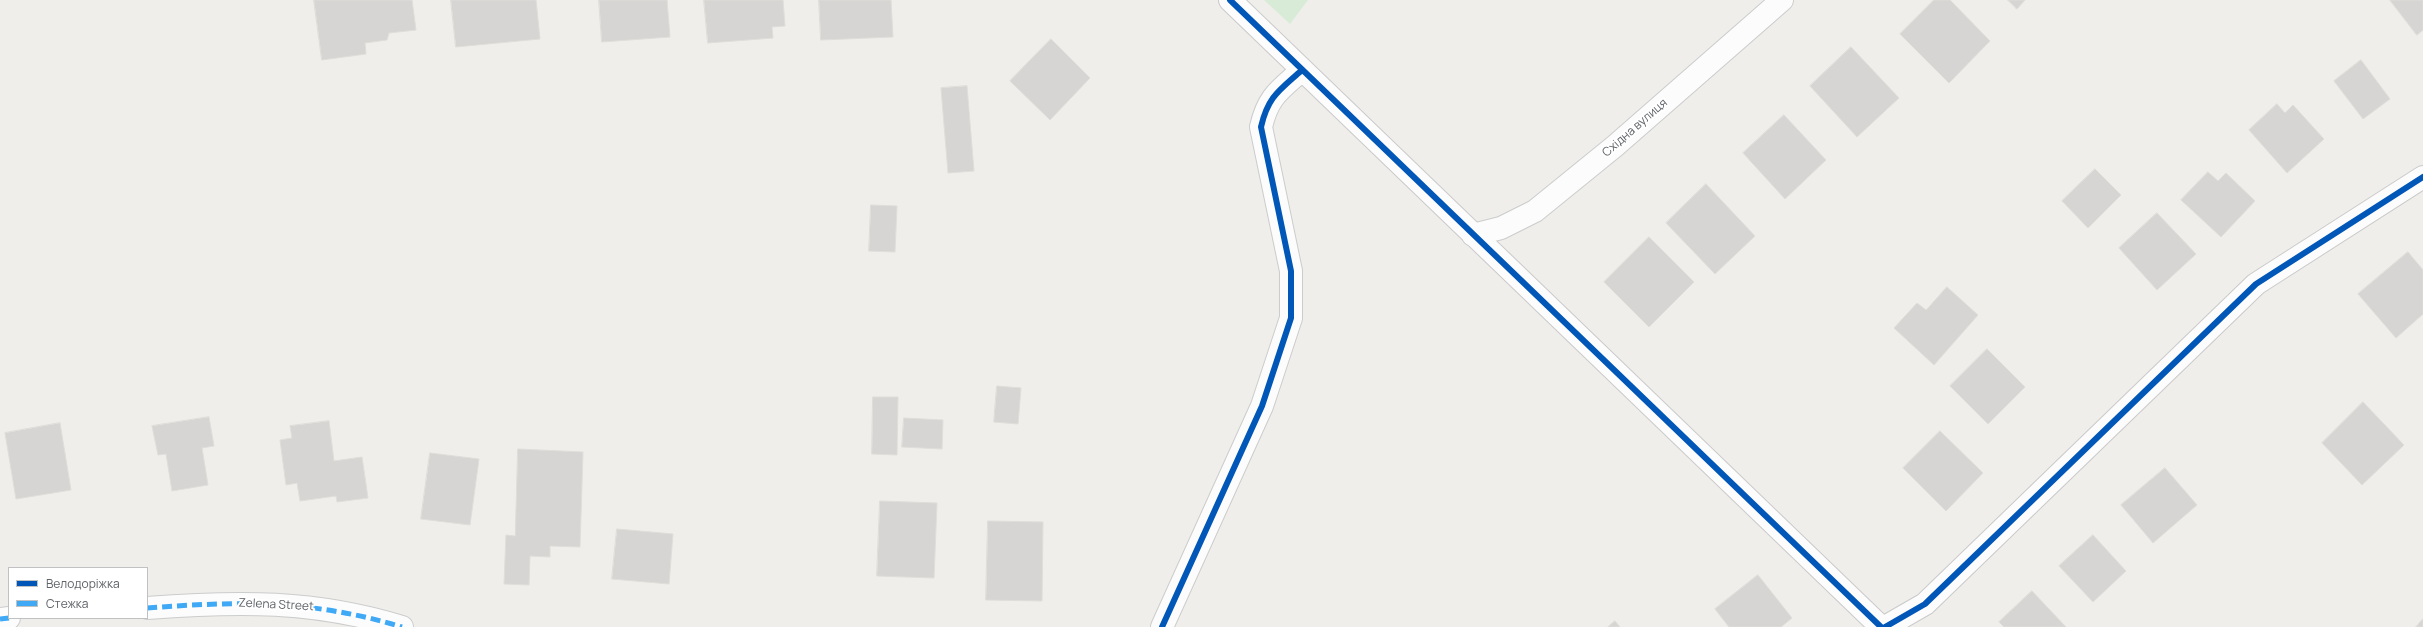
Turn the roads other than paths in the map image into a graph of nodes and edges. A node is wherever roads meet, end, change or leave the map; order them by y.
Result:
1 (1230, 0) edge
2 (1782, 0) edge
3 (1302, 70) junction
4 (2423, 177) edge
5 (1473, 235) junction
6 (148, 608) edge
7 (402, 627) edge
8 (1162, 627) edge
9 (1881, 627) edge
10 (1885, 627) edge

1 - 3 street
2 - 5 street, Східна вулиця
3 - 5 street
3 - 8 street
4 - 10 street
5 - 9 street
6 - 7 street, Zelena Street

